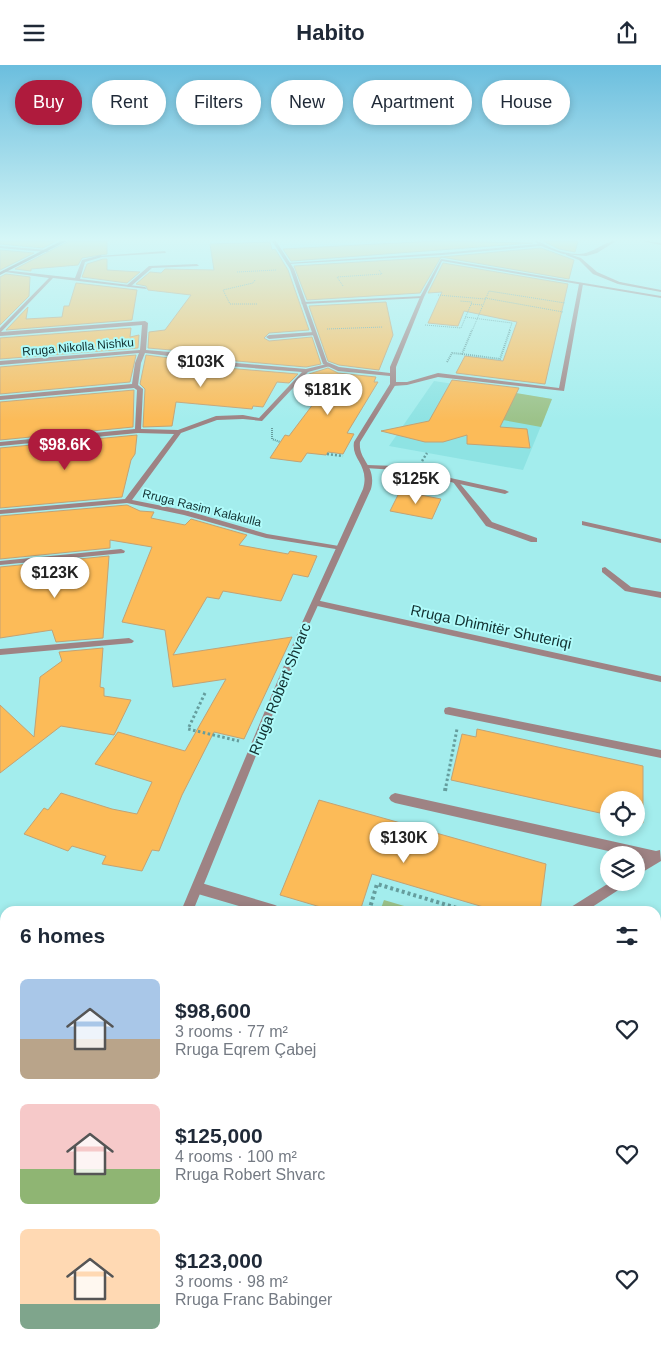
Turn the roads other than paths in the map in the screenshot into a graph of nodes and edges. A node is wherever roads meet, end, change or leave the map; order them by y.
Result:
1 (30, 301) edge
2 (332, 301) edge
3 (421, 301) edge
4 (579, 301) edge
5 (303, 303) joint
6 (314, 332) junction
7 (0, 333) edge
8 (269, 337) dead end
9 (143, 351) junction
10 (0, 363) edge
11 (327, 365) junction
12 (306, 371) junction
13 (393, 380) junction
14 (135, 387) junction
15 (0, 398) edge
16 (138, 431) junction
17 (179, 432) junction
18 (0, 444) edge
19 (367, 467) junction
20 (456, 481) junction
21 (505, 492) dead end
22 (127, 501) junction
23 (0, 512) edge
24 (585, 523) dead end
25 (534, 540) dead end
26 (661, 541) edge
27 (339, 548) junction
28 (121, 551) dead end
29 (0, 563) edge
30 (605, 570) dead end
31 (661, 595) edge
32 (316, 603) junction
33 (129, 641) dead end
34 (0, 652) edge
35 (661, 679) edge
36 (455, 712) road end
37 (661, 754) edge
38 (395, 798) dead end
39 (659, 856) edge
40 (645, 865) edge
41 (198, 888) junction
42 (606, 891) edge
43 (189, 906) edge
44 (258, 906) edge
45 (583, 906) edge

1 - 7 street
2 - 5 street
3 - 13 street
4 - 13 street
5 - 6 street
6 - 8 street
6 - 11 street
7 - 9 street
9 - 10 street, Rruga Nikolla Nishku
9 - 12 street, Rruga Nikolla Nishku
9 - 14 street
11 - 12 street
11 - 13 street
12 - 17 street
13 - 19 street
14 - 15 street
14 - 16 street
16 - 17 street
16 - 18 street
17 - 22 street
19 - 20 street
19 - 27 street, Rruga Robert Shvarc
20 - 21 street
20 - 25 street
22 - 23 street, Rruga Rasim Kalakulla
22 - 27 street, Rruga Rasim Kalakulla
24 - 26 street
27 - 32 street, Rruga Robert Shvarc
28 - 29 street
30 - 31 street
32 - 35 street, Rruga Dhimitër Shuteriqi
32 - 41 street, Rruga Robert Shvarc
33 - 34 street
36 - 37 street
38 - 39 street
39 - 40 street
41 - 43 street, Rruga Robert Shvarc
41 - 44 street
42 - 45 street

